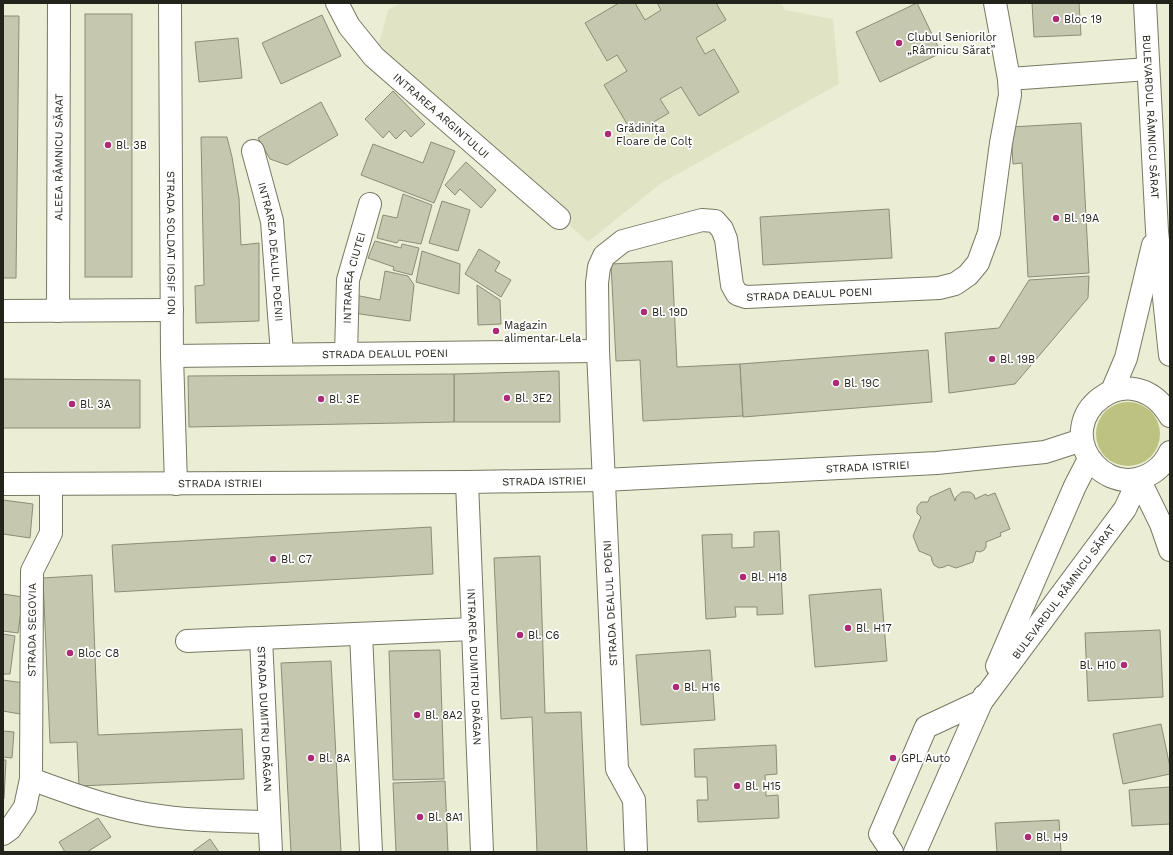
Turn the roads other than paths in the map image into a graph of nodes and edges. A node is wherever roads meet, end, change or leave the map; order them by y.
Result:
1 (59, 3) edge
2 (170, 3) edge
3 (337, 3) edge
4 (995, 3) edge
5 (1145, 3) edge
6 (1148, 69) junction
7 (1009, 79) junction
8 (1161, 130) edge
9 (253, 151) dead end
10 (370, 204) dead end
11 (559, 218) dead end
12 (1157, 231) junction
13 (172, 310) junction
14 (58, 311) junction
15 (3, 312) edge
16 (598, 351) junction
17 (282, 354) junction
18 (346, 354) junction
19 (1170, 355) edge
20 (172, 356) junction
21 (1112, 391) junction
22 (1170, 416) edge
23 (1086, 449) junction
24 (1170, 452) edge
25 (1139, 479) junction
26 (604, 480) junction
27 (467, 482) junction
28 (3, 484) edge
29 (51, 484) junction
30 (176, 484) junction
31 (1170, 550) edge
32 (473, 629) junction
33 (361, 634) junction
34 (261, 638) junction
35 (187, 641) dead end
36 (982, 701) junction
37 (31, 779) junction
38 (269, 822) junction
39 (3, 834) edge
40 (271, 852) edge
41 (371, 852) edge
42 (482, 852) edge
43 (636, 852) edge
44 (892, 852) edge
45 (915, 852) edge

1 - 14 street, ALEEA RÂMNICU SĂRAT
2 - 13 street, STRADA SOLDAT IOSIF ION
3 - 11 street, INTRAREA ARGINTULUI
4 - 7 street
5 - 6 street, BULEVARDUL RÂMNICU SĂRAT
6 - 7 street
6 - 8 street, BULEVARDUL RÂMNICU SĂRAT
7 - 16 street, STRADA DEALUL POENI
8 - 12 street, BULEVARDUL RÂMNICU SĂRAT
9 - 17 street, INTRAREA DEALUL POENII
10 - 18 street, INTRAREA CIUTEI
12 - 19 street, BULEVARDUL RÂMNICU SĂRAT
12 - 21 street, BULEVARDUL RÂMNICU SĂRAT
13 - 14 street
13 - 20 street, STRADA SOLDAT IOSIF ION
14 - 15 street
16 - 18 street, STRADA DEALUL POENI
16 - 26 street, STRADA DEALUL POENI
17 - 18 street, STRADA DEALUL POENI
17 - 20 street, STRADA DEALUL POENI
20 - 30 street, STRADA SOLDAT IOSIF ION
21 - 22 street
21 - 23 street, BULEVARDUL RÂMNICU SĂRAT
23 - 25 street
23 - 26 street, STRADA ISTRIEI
23 - 36 street, BULEVARDUL RÂMNICU SĂRAT
24 - 25 street
25 - 31 street
25 - 36 street, BULEVARDUL RÂMNICU SĂRAT
26 - 27 street, STRADA ISTRIEI
26 - 43 street, STRADA DEALUL POENI
27 - 30 street, STRADA ISTRIEI
27 - 32 street, INTRAREA DUMITRU DRĂGAN
28 - 29 street, STRADA ISTRIEI
29 - 30 street, STRADA ISTRIEI
29 - 37 street, STRADA SEGOVIA
32 - 33 street, STRADA DUMITRU DRĂGAN
32 - 42 street, INTRAREA DUMITRU DRĂGAN
33 - 34 street, STRADA DUMITRU DRĂGAN
33 - 41 street
34 - 35 street
34 - 38 street, STRADA DUMITRU DRĂGAN
36 - 44 street
36 - 45 street, BULEVARDUL RÂMNICU SĂRAT
37 - 38 street
37 - 39 street, STRADA SEGOVIA
38 - 40 street, STRADA DUMITRU DRĂGAN

